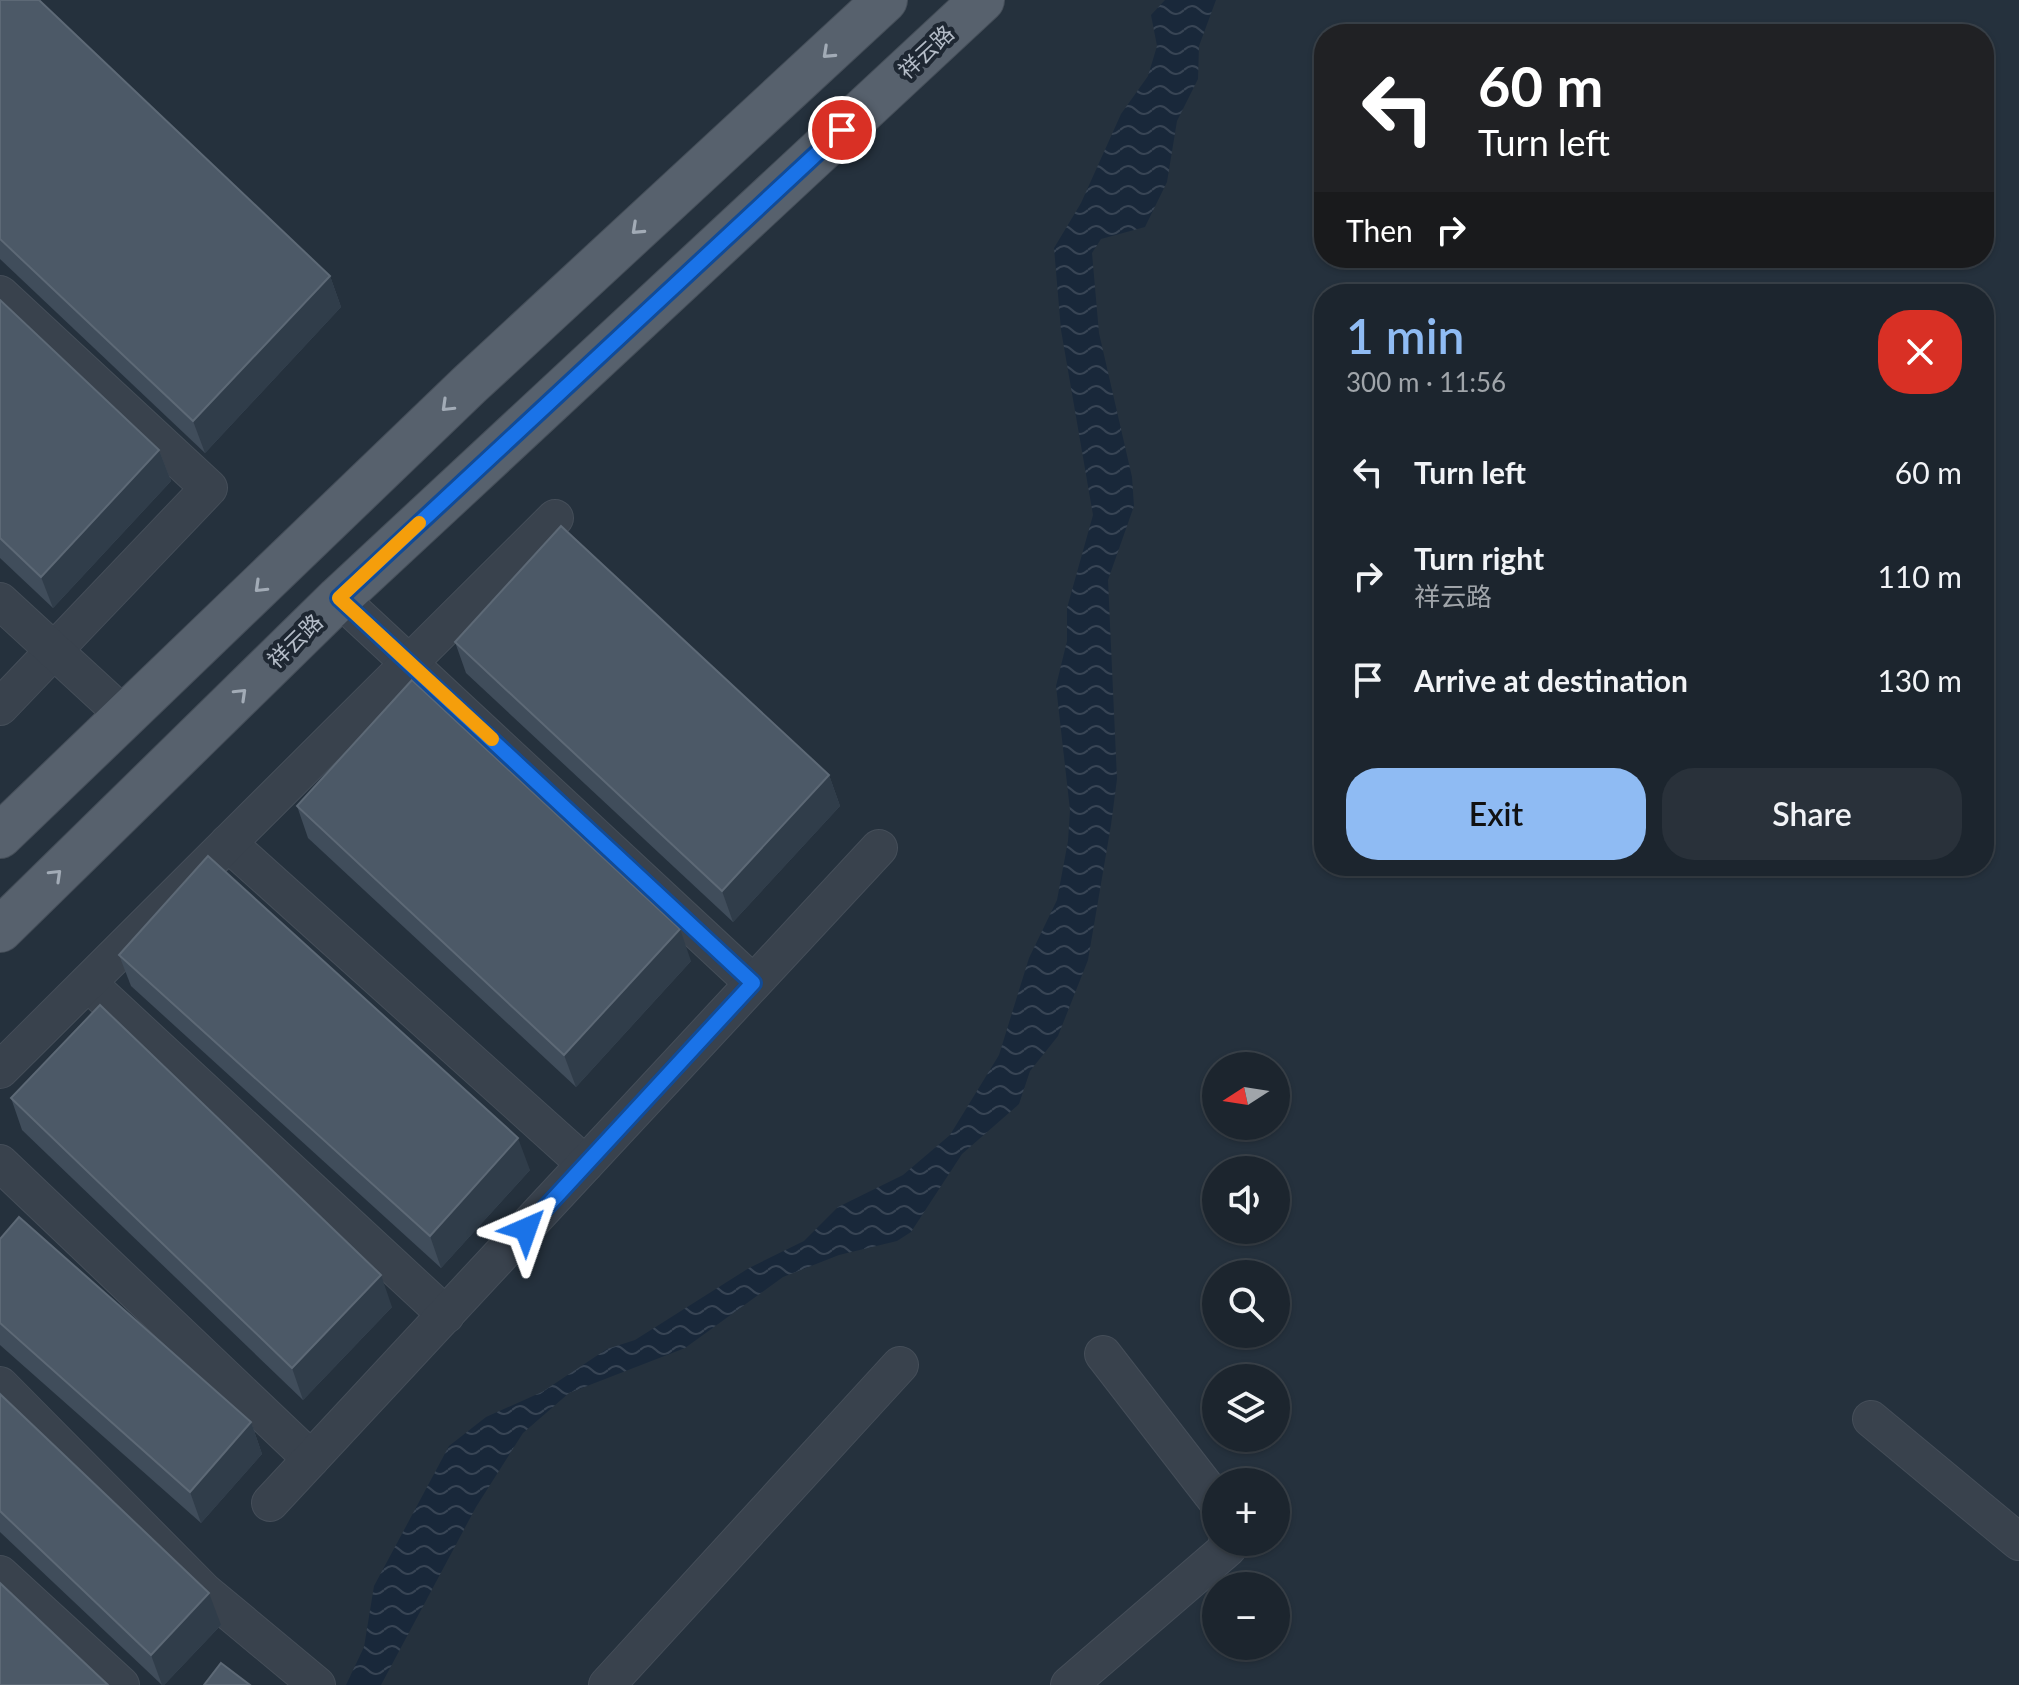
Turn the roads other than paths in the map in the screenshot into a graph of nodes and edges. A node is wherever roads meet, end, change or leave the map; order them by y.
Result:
1 (885, 0) edge
2 (982, 0) edge
3 (0, 294) edge
4 (555, 518) dead end
5 (339, 598) junction
6 (0, 601) edge
7 (54, 650) junction
8 (410, 662) junction
9 (0, 707) edge
10 (126, 717) junction
11 (0, 836) edge
12 (228, 843) junction
13 (879, 848) dead end
14 (0, 930) edge
15 (88, 983) junction
16 (753, 983) junction
17 (0, 1070) edge
18 (0, 1163) edge
19 (585, 1164) junction
20 (446, 1315) junction
21 (1103, 1354) dead end
22 (900, 1365) dead end
23 (0, 1385) edge
24 (1871, 1419) dead end
25 (311, 1459) junction
26 (1202, 1482) edge
27 (270, 1503) dead end
28 (2019, 1542) edge
29 (1219, 1556) edge
30 (0, 1574) edge
31 (121, 1685) edge
32 (317, 1685) edge
33 (607, 1685) edge
34 (1069, 1685) edge

1 -> 10 main road
2 - 5 main road, 祥云路
3 - 7 street
4 - 8 street
5 - 8 street
14 -> 5 main road, 祥云路
6 - 7 street
7 - 9 street
7 - 10 street
8 - 12 street
8 - 16 street
10 - 11 main road
12 - 15 street
12 - 19 street
13 - 16 street
15 - 17 street
15 - 20 street
16 - 19 street
18 - 25 street
19 - 20 street
20 - 25 street
21 - 26 street
22 - 33 street
23 - 32 street
24 - 28 street
25 - 27 street
29 - 34 street
30 - 31 street

